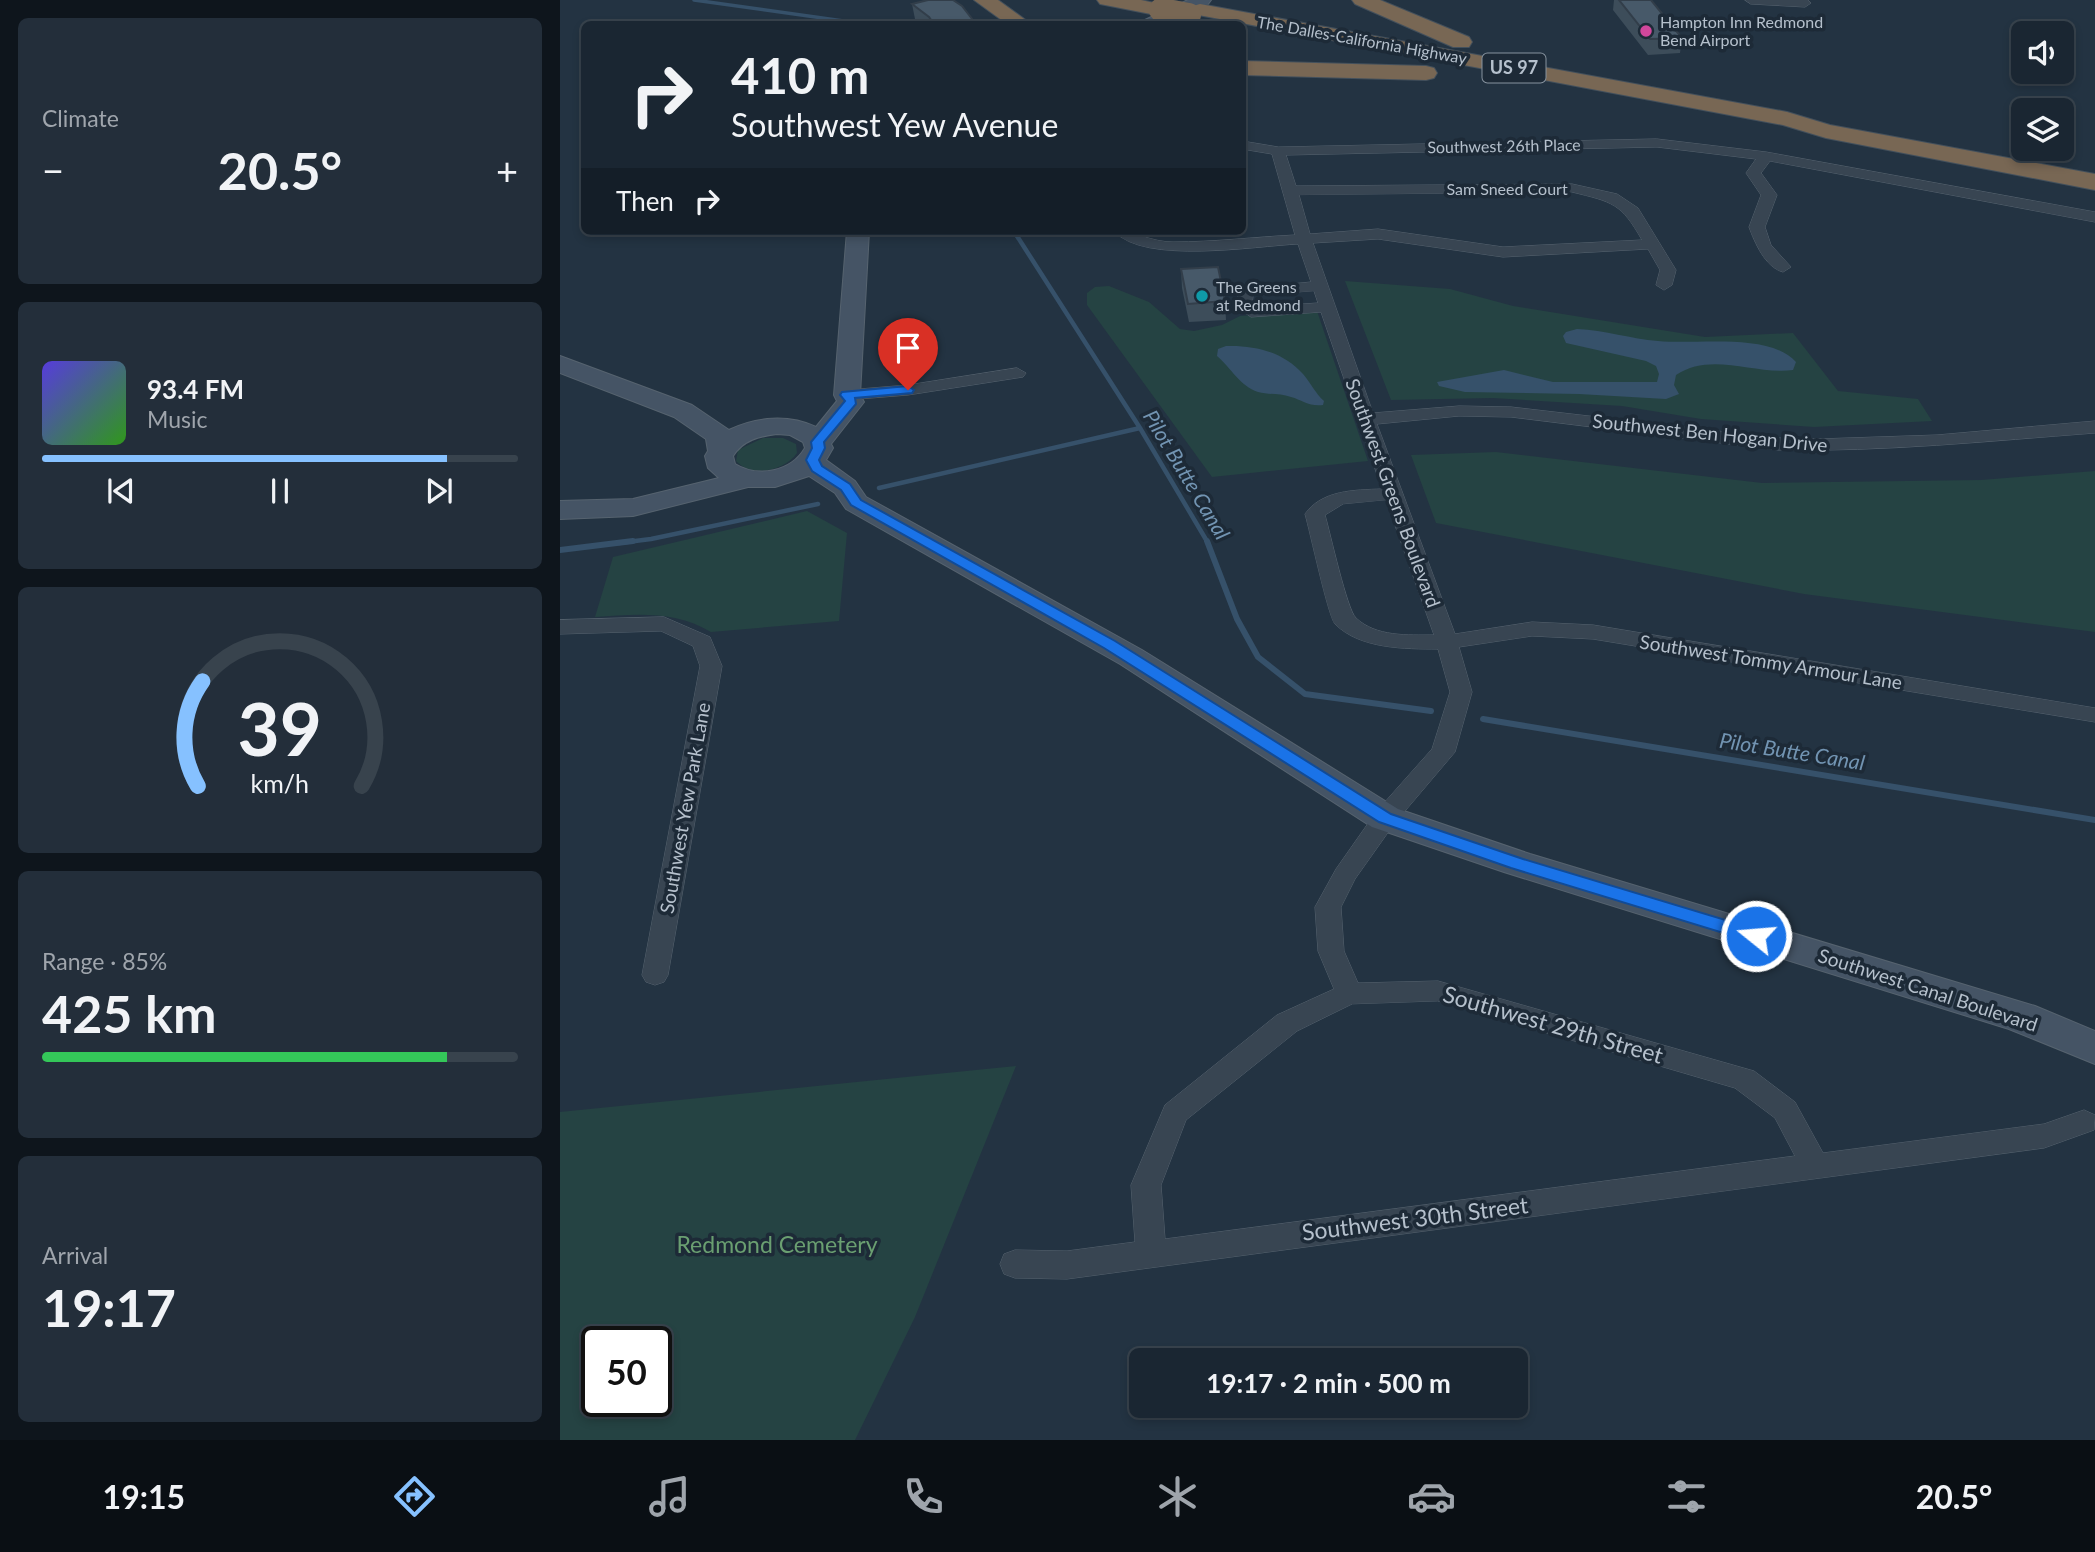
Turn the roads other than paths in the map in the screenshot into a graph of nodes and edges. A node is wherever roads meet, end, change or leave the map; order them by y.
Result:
1 (984, 0) edge
2 (1107, 0) edge
3 (1362, 0) edge
4 (1751, 0) edge
5 (1805, 3) dead end
6 (1174, 9) edge
7 (1016, 21) edge
8 (1224, 21) edge
9 (1241, 21) edge
10 (1246, 22) edge
11 (1246, 27) edge
12 (1246, 68) edge
13 (1721, 107) junction
14 (1782, 126) junction
15 (1826, 131) junction
16 (1246, 146) edge
17 (1278, 151) junction
18 (1766, 156) junction
19 (2095, 182) edge
20 (1291, 191) junction
21 (2095, 216) edge
22 (858, 235) edge
23 (1129, 235) edge
24 (1304, 238) junction
25 (1652, 244) junction
26 (1783, 267) dead end
27 (1664, 285) dead end
28 (1321, 286) junction
29 (1328, 307) junction
30 (560, 364) edge
31 (1017, 373) dead end
32 (847, 395) junction
33 (683, 411) junction
34 (1366, 419) junction
35 (777, 427) junction
36 (2095, 427) edge
37 (815, 451) junction
38 (720, 456) junction
39 (754, 479) junction
40 (1393, 494) junction
41 (560, 496) edge
42 (856, 502) junction
43 (560, 510) edge
44 (560, 627) edge
45 (1447, 642) junction
46 (2095, 715) edge
47 (1385, 818) junction
48 (655, 975) dead end
49 (1349, 994) junction
50 (2095, 1048) edge
51 (2084, 1122) dead end
52 (1815, 1166) junction
53 (1152, 1253) junction
54 (1015, 1264) dead end

1 - 7 highway
2 - 6 highway, The Dalles-California Highway / US 97
3 - 13 highway
4 - 5 street
6 - 8 highway, The Dalles-California Highway / US 97
6 - 9 highway, The Dalles-California Highway / US 97
10 - 13 highway, The Dalles-California Highway / US 97
11 - 14 highway, The Dalles-California Highway / US 97
12 - 14 highway
13 - 15 highway, The Dalles-California Highway / US 97
14 - 15 highway, The Dalles-California Highway / US 97
15 - 19 highway, The Dalles-California Highway / US 97
16 - 17 street, Southwest 26th Place
17 - 18 street, Southwest 26th Place
17 - 20 street, Southwest Greens Boulevard
18 - 21 street, Southwest 26th Place
18 - 26 street
20 - 24 street, Southwest Greens Boulevard
20 - 25 street, Sam Sneed Court
22 - 32 main road
23 - 24 street
24 - 25 street
24 - 28 street, Southwest Greens Boulevard
25 - 27 street, Sam Sneed Court
28 - 29 street, Southwest Greens Boulevard
28 - 29 street
29 - 34 street, Southwest Greens Boulevard
30 - 33 main road
31 - 32 street
32 - 35 main road
32 - 37 main road
33 - 35 main road
33 - 38 main road
34 - 36 street, Southwest Ben Hogan Drive
34 - 40 street, Southwest Greens Boulevard
35 - 37 main road, Southwest Canal Boulevard
35 - 38 main road
37 - 39 main road
37 - 42 main road, Southwest Canal Boulevard
38 - 39 main road
38 - 41 main road
39 - 42 main road, Southwest Canal Boulevard
39 - 43 main road
40 - 45 street, Southwest Greens Boulevard
40 - 45 street
42 - 47 main road, Southwest Canal Boulevard
44 - 48 street, Southwest Yew Park Lane
45 - 46 street, Southwest Tommy Armour Lane
45 - 47 street, Southwest Greens Boulevard
47 - 49 street, Southwest Greens Boulevard
47 - 50 main road, Southwest Canal Boulevard
49 - 52 street, Southwest 29th Street
49 - 53 street, Southwest 29th Street
51 - 52 street
52 - 53 street, Southwest 30th Street
53 - 54 street, Southwest 30th Street

